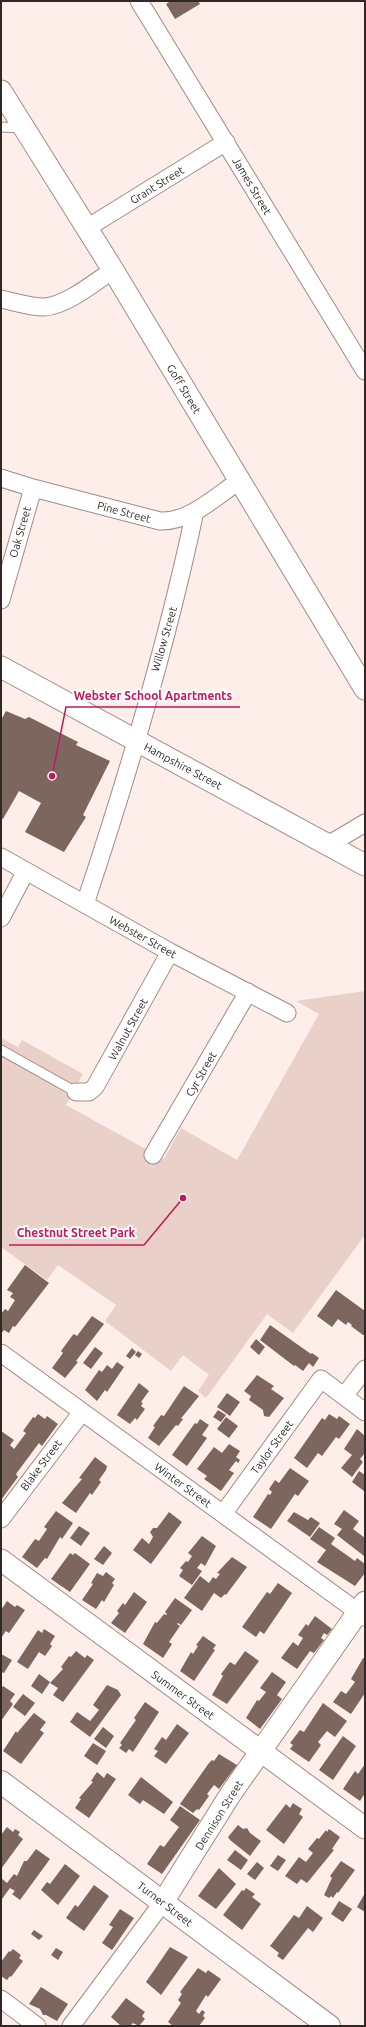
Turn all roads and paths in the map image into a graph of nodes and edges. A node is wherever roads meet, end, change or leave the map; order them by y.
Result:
1 (139, 1) edge
2 (2, 97) edge
3 (1, 127) edge
4 (24, 128) junction
5 (226, 142) junction
6 (87, 228) junction
7 (113, 270) junction
8 (1, 299) edge
9 (365, 371) edge
10 (1, 478) edge
11 (239, 481) junction
12 (33, 488) junction
13 (195, 510) junction
14 (1, 600) edge
15 (1, 667) edge
16 (362, 676) edge
17 (136, 741) junction
18 (365, 823) edge
19 (328, 845) junction
20 (1, 857) edge
21 (365, 866) edge
22 (26, 871) junction
23 (85, 904) junction
24 (1, 918) edge
25 (170, 952) junction
26 (248, 992) junction
27 (287, 1013) dead end
28 (1, 1050) edge
29 (76, 1092) joint
30 (153, 1155) dead end
31 (1, 1353) edge
32 (365, 1369) edge
33 (344, 1396) junction
34 (82, 1412) junction
35 (365, 1412) edge
36 (223, 1514) junction
37 (1, 1519) edge
38 (1, 1560) edge
39 (363, 1611) edge
40 (259, 1751) junction
41 (1, 1782) edge
42 (365, 1828) edge
43 (163, 1902) junction
44 (1, 1999) edge
45 (37, 2026) edge
46 (71, 2026) edge
47 (329, 2026) edge

1 - 5 street, James Street
2 - 4 street, Goff Street
3 - 4 lane
4 - 6 street, Goff Street
5 - 6 street, Grant Street
5 - 9 street, James Street
6 - 7 street, Goff Street
7 - 8 street
7 - 11 street, Goff Street
10 - 12 street, Pine Street
11 - 13 street, Pine Street
11 - 16 street, Goff Street
12 - 13 street, Pine Street
12 - 14 street, Oak Street
13 - 17 street, Willow Street
15 - 17 street, Hampshire Street
17 - 19 street, Hampshire Street
17 - 23 street, Willow Street
18 - 19 street
19 - 21 street, Hampshire Street
20 - 22 street, Webster Street
22 - 23 street, Webster Street
22 - 24 street
23 - 25 street, Webster Street
25 - 26 street, Webster Street
25 - 29 street, Walnut Street
26 - 27 street, Webster Street
26 - 30 street, Cyr Street
28 - 29 lane
31 - 34 street, Winter Street
32 - 33 street
33 - 35 street
33 - 36 street, Taylor Street
34 - 36 street, Winter Street
34 - 37 street, Blake Street
36 - 39 street, Winter Street
38 - 40 street, Summer Street
39 - 40 street, Dennison Street
40 - 42 street, Summer Street
40 - 43 street, Dennison Street
41 - 43 main road, Turner Street
43 - 46 street, Dennison Street
43 - 47 main road, Turner Street
44 - 45 street

